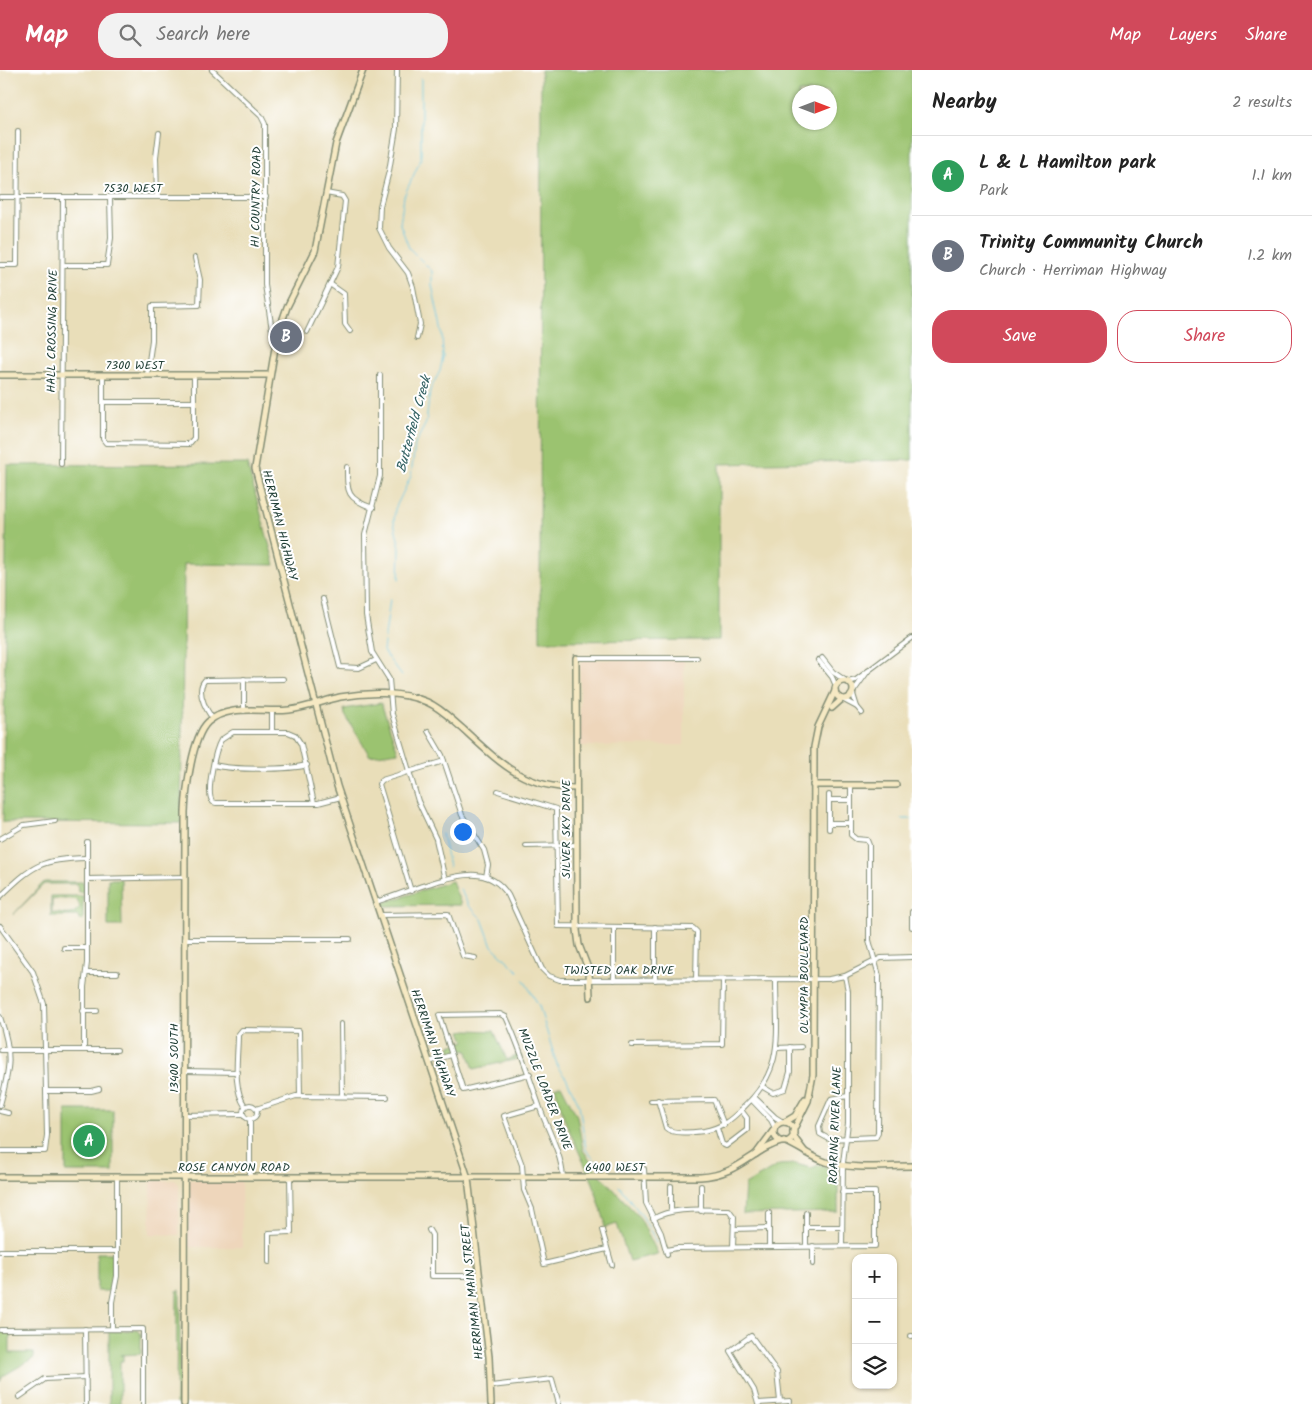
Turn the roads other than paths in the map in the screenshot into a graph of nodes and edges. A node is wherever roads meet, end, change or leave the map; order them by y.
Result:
1 (212, 70) edge
2 (362, 70) edge
3 (396, 70) edge
4 (18, 131) dead end
5 (159, 133) dead end
6 (326, 193) junction
7 (18, 197) junction
8 (63, 197) junction
9 (266, 197) junction
10 (0, 198) edge
11 (110, 198) junction
12 (157, 198) junction
13 (195, 258) dead end
14 (0, 265) edge
15 (63, 265) junction
16 (330, 284) junction
17 (350, 331) dead end
18 (307, 332) dead end
19 (418, 338) dead end
20 (275, 346) junction
21 (380, 374) dead end
22 (0, 375) edge
23 (103, 375) junction
24 (147, 375) junction
25 (194, 375) junction
26 (270, 375) junction
27 (63, 376) junction
28 (103, 402) junction
29 (194, 402) junction
30 (61, 464) dead end
31 (347, 467) dead end
32 (373, 508) junction
33 (323, 600) dead end
34 (912, 638) edge
35 (576, 658) joint
36 (697, 658) dead end
37 (376, 660) junction
38 (868, 670) junction
39 (244, 679) junction
40 (283, 679) dead end
41 (847, 682) junction
42 (836, 688) junction
43 (853, 693) junction
44 (390, 695) junction
45 (842, 699) junction
46 (316, 704) junction
47 (857, 707) junction
48 (244, 711) junction
49 (272, 711) junction
50 (862, 713) dead end
51 (212, 718) junction
52 (428, 731) dead end
53 (272, 732) junction
54 (444, 761) junction
55 (814, 762) junction
56 (214, 765) junction
57 (306, 765) junction
58 (409, 772) junction
59 (851, 785) junction
60 (896, 785) dead end
61 (813, 786) junction
62 (576, 788) junction
63 (498, 791) dead end
64 (341, 797) junction
65 (851, 800) junction
66 (314, 803) junction
67 (54, 821) dead end
68 (829, 823) junction
69 (851, 823) junction
70 (829, 829) dead end
71 (0, 839) edge
72 (87, 842) dead end
73 (576, 845) junction
74 (526, 846) dead end
75 (556, 846) junction
76 (87, 858) junction
77 (184, 877) junction
78 (486, 877) junction
79 (87, 879) junction
80 (445, 880) junction
81 (411, 891) junction
82 (0, 897) edge
83 (376, 902) junction
84 (912, 912) edge
85 (380, 915) junction
86 (0, 926) edge
87 (577, 927) junction
88 (912, 927) edge
89 (614, 928) junction
90 (655, 928) junction
91 (184, 939) junction
92 (350, 939) dead end
93 (64, 948) dead end
94 (87, 948) junction
95 (912, 957) edge
96 (475, 958) dead end
97 (875, 960) junction
98 (86, 973) junction
99 (117, 973) dead end
100 (845, 976) junction
101 (590, 980) junction
102 (614, 980) junction
103 (655, 980) junction
104 (696, 980) junction
105 (723, 980) junction
106 (776, 980) junction
107 (810, 980) junction
108 (590, 997) dead end
109 (97, 1011) dead end
110 (84, 1012) junction
111 (0, 1017) edge
112 (341, 1024) dead end
113 (632, 1045) dead end
114 (790, 1047) junction
115 (801, 1047) dead end
116 (776, 1048) junction
117 (0, 1050) edge
118 (9, 1050) junction
119 (46, 1050) junction
120 (84, 1050) junction
121 (117, 1050) dead end
122 (451, 1055) junction
123 (429, 1062) junction
124 (184, 1071) junction
125 (238, 1072) junction
126 (530, 1074) junction
127 (763, 1087) junction
128 (99, 1088) dead end
129 (2, 1091) edge
130 (46, 1091) junction
131 (300, 1096) junction
132 (342, 1096) junction
133 (386, 1096) dead end
134 (848, 1096) junction
135 (753, 1099) junction
136 (658, 1100) junction
137 (651, 1101) dead end
138 (0, 1105) edge
139 (245, 1106) junction
140 (540, 1106) junction
141 (256, 1109) junction
142 (741, 1110) junction
143 (0, 1111) edge
144 (8, 1113) dead end
145 (243, 1114) junction
146 (184, 1115) junction
147 (250, 1119) junction
148 (784, 1122) junction
149 (724, 1125) junction
150 (717, 1128) junction
151 (774, 1129) junction
152 (793, 1132) junction
153 (846, 1138) junction
154 (784, 1142) junction
155 (0, 1151) edge
156 (805, 1152) junction
157 (756, 1154) junction
158 (842, 1165) junction
159 (912, 1166) edge
160 (644, 1169) dead end
161 (0, 1177) edge
162 (117, 1177) junction
163 (184, 1177) junction
164 (250, 1177) junction
165 (290, 1177) junction
166 (523, 1177) junction
167 (562, 1177) junction
168 (644, 1177) junction
169 (468, 1178) junction
170 (671, 1186) dead end
171 (701, 1186) dead end
172 (842, 1192) junction
173 (671, 1211) junction
174 (701, 1211) junction
175 (769, 1213) dead end
176 (806, 1213) dead end
177 (653, 1218) junction
178 (806, 1227) junction
179 (842, 1227) junction
180 (769, 1228) junction
181 (734, 1229) junction
182 (429, 1230) dead end
183 (602, 1230) dead end
184 (806, 1246) junction
185 (813, 1246) junction
186 (842, 1246) junction
187 (733, 1247) junction
188 (769, 1247) junction
189 (607, 1249) junction
190 (0, 1251) edge
191 (117, 1251) junction
192 (270, 1262) dead end
193 (813, 1264) dead end
194 (612, 1265) dead end
195 (480, 1276) junction
196 (85, 1329) junction
197 (112, 1329) junction
198 (0, 1330) edge
199 (86, 1377) junction
200 (491, 1386) junction
201 (19, 1397) dead end
202 (780, 1401) junction
203 (790, 1401) dead end
204 (86, 1404) edge
205 (143, 1404) edge
206 (184, 1404) edge
207 (492, 1404) edge
208 (559, 1404) edge
209 (758, 1404) edge

1 - 9 street, HI COUNTRY ROAD
2 - 6 street, HERRIMAN HIGHWAY
3 - 19 street
4 - 7 street
5 - 12 street
6 - 16 street
6 - 20 street, HERRIMAN HIGHWAY
7 - 8 street, 7530 WEST
7 - 10 street, 7530 WEST
7 - 14 street
8 - 11 street, 7530 WEST
8 - 15 street, HALL CROSSING DRIVE
9 - 12 street, 7530 WEST
9 - 20 street, HI COUNTRY ROAD
11 - 12 street, 7530 WEST
11 - 15 street
13 - 24 street
15 - 27 street, HALL CROSSING DRIVE
16 - 17 street
16 - 18 street
20 - 26 street, HERRIMAN HIGHWAY
21 - 32 street
22 - 27 street, 7300 WEST
23 - 24 street, 7300 WEST
23 - 27 street, 7300 WEST
23 - 28 street
24 - 25 street, 7300 WEST
25 - 26 street, 7300 WEST
25 - 29 street
26 - 46 street, HERRIMAN HIGHWAY
27 - 30 street, HALL CROSSING DRIVE
28 - 29 street
28 - 29 street
31 - 32 street
32 - 37 street
33 - 37 street
34 - 38 street
35 - 36 street
35 - 62 street, SILVER SKY DRIVE
37 - 44 street
38 - 41 street
38 - 43 street
39 - 40 street
39 - 48 street
39 - 51 street
41 - 42 street
41 - 42 street
41 - 43 street
42 - 45 street
42 - 55 street, OLYMPIA BOULEVARD
43 - 45 street
43 - 47 street
44 - 46 street
44 - 58 street
44 - 62 street
45 - 47 street
45 - 55 street, OLYMPIA BOULEVARD
46 - 49 street
46 - 64 street, HERRIMAN HIGHWAY
47 - 50 street
48 - 49 street
48 - 51 street
49 - 53 street
51 - 77 street, 13400 SOUTH
52 - 54 street
53 - 56 street
53 - 57 street
54 - 58 street
54 - 78 street
55 - 61 street, OLYMPIA BOULEVARD
56 - 57 street
56 - 66 street
57 - 66 street
58 - 80 street
58 - 81 street
59 - 60 street
59 - 61 street
59 - 65 street
61 - 107 street, OLYMPIA BOULEVARD
62 - 73 street, SILVER SKY DRIVE
63 - 75 street
64 - 66 street
64 - 83 street, HERRIMAN HIGHWAY
65 - 68 street
65 - 69 street
67 - 71 street
68 - 69 street
68 - 70 street
69 - 97 street
72 - 76 street
73 - 75 street
73 - 87 street, SILVER SKY DRIVE
74 - 75 street
75 - 87 street
76 - 79 street
76 - 82 street
77 - 79 street
77 - 91 street, 13400 SOUTH
78 - 80 street
78 - 101 street, TWISTED OAK DRIVE
79 - 94 street
80 - 81 street
81 - 83 street
83 - 85 street, HERRIMAN HIGHWAY
84 - 88 street
85 - 96 street
85 - 123 street, HERRIMAN HIGHWAY
86 - 119 street
87 - 89 street
87 - 101 street, SILVER SKY DRIVE
89 - 90 street
89 - 102 street
90 - 103 street
90 - 104 street
91 - 92 street
91 - 124 street, 13400 SOUTH
93 - 94 street
94 - 98 street
95 - 97 street
97 - 100 street
97 - 153 street
98 - 99 street
98 - 110 street
100 - 107 street, TWISTED OAK DRIVE
100 - 134 street, ROARING RIVER LANE
101 - 102 street, TWISTED OAK DRIVE
101 - 108 street, SILVER SKY DRIVE
102 - 103 street, TWISTED OAK DRIVE
103 - 104 street, TWISTED OAK DRIVE
104 - 105 street, TWISTED OAK DRIVE
105 - 106 street, TWISTED OAK DRIVE
105 - 113 street
106 - 107 street, TWISTED OAK DRIVE
106 - 116 street
107 - 148 street, OLYMPIA BOULEVARD
107 - 152 street, OLYMPIA BOULEVARD
109 - 110 street
110 - 120 street
111 - 118 street
112 - 132 street
114 - 115 street
114 - 116 street
114 - 127 street
116 - 127 street
117 - 118 street
118 - 119 street
118 - 129 street
119 - 120 street
119 - 130 street
120 - 121 street
122 - 123 street
122 - 126 street
122 - 126 street, MUZZLE LOADER DRIVE
123 - 169 street, HERRIMAN HIGHWAY
124 - 125 street
124 - 146 street, 13400 SOUTH
125 - 131 street
125 - 139 street
126 - 140 street, MUZZLE LOADER DRIVE
127 - 135 street
128 - 130 street
129 - 138 street
130 - 155 street
131 - 132 street
131 - 141 street
132 - 133 street
134 - 153 street, ROARING RIVER LANE
134 - 153 street
135 - 142 street
135 - 148 street
135 - 151 street
136 - 137 street
136 - 149 street
136 - 150 street
139 - 141 street
139 - 145 street
140 - 166 street
140 - 167 street, MUZZLE LOADER DRIVE
141 - 147 street
142 - 149 street
142 - 150 street
143 - 144 street
145 - 146 street
145 - 147 street
146 - 163 street, 13400 SOUTH
147 - 164 street
148 - 151 street
148 - 152 street
149 - 150 street
151 - 154 street
151 - 157 street, 6400 WEST
152 - 154 street
152 - 156 street
153 - 158 street, ROARING RIVER LANE
154 - 156 street
154 - 157 street, 6400 WEST
156 - 158 street
157 - 168 street, 6400 WEST
158 - 159 street
158 - 172 street, ROARING RIVER LANE
160 - 168 street
161 - 162 street, ROSE CANYON ROAD
162 - 163 street, ROSE CANYON ROAD
162 - 191 street
163 - 164 street, ROSE CANYON ROAD
163 - 206 street, 13400 SOUTH
164 - 165 street, ROSE CANYON ROAD
165 - 169 street, ROSE CANYON ROAD
165 - 192 street
166 - 167 street, 6400 WEST
166 - 169 street, 6400 WEST
166 - 189 street
167 - 168 street, 6400 WEST
168 - 177 street
169 - 195 street, HERRIMAN MAIN STREET
170 - 173 street
171 - 174 street
172 - 179 street, ROARING RIVER LANE
172 - 186 street
173 - 174 street
173 - 177 street
174 - 181 street
175 - 180 street
176 - 178 street
177 - 187 street
178 - 179 street
178 - 184 street
179 - 186 street, ROARING RIVER LANE
180 - 181 street
180 - 188 street
181 - 187 street
182 - 195 street
183 - 189 street
184 - 185 street
184 - 188 street
185 - 186 street
185 - 193 street
187 - 188 street
189 - 194 street
190 - 191 street
191 - 197 street
195 - 200 street, HERRIMAN MAIN STREET
196 - 197 street
196 - 198 street
196 - 199 street
197 - 205 street
199 - 201 street
199 - 204 street
200 - 207 street, HERRIMAN MAIN STREET
200 - 208 street
202 - 203 street
202 - 209 street
202 - 209 street

